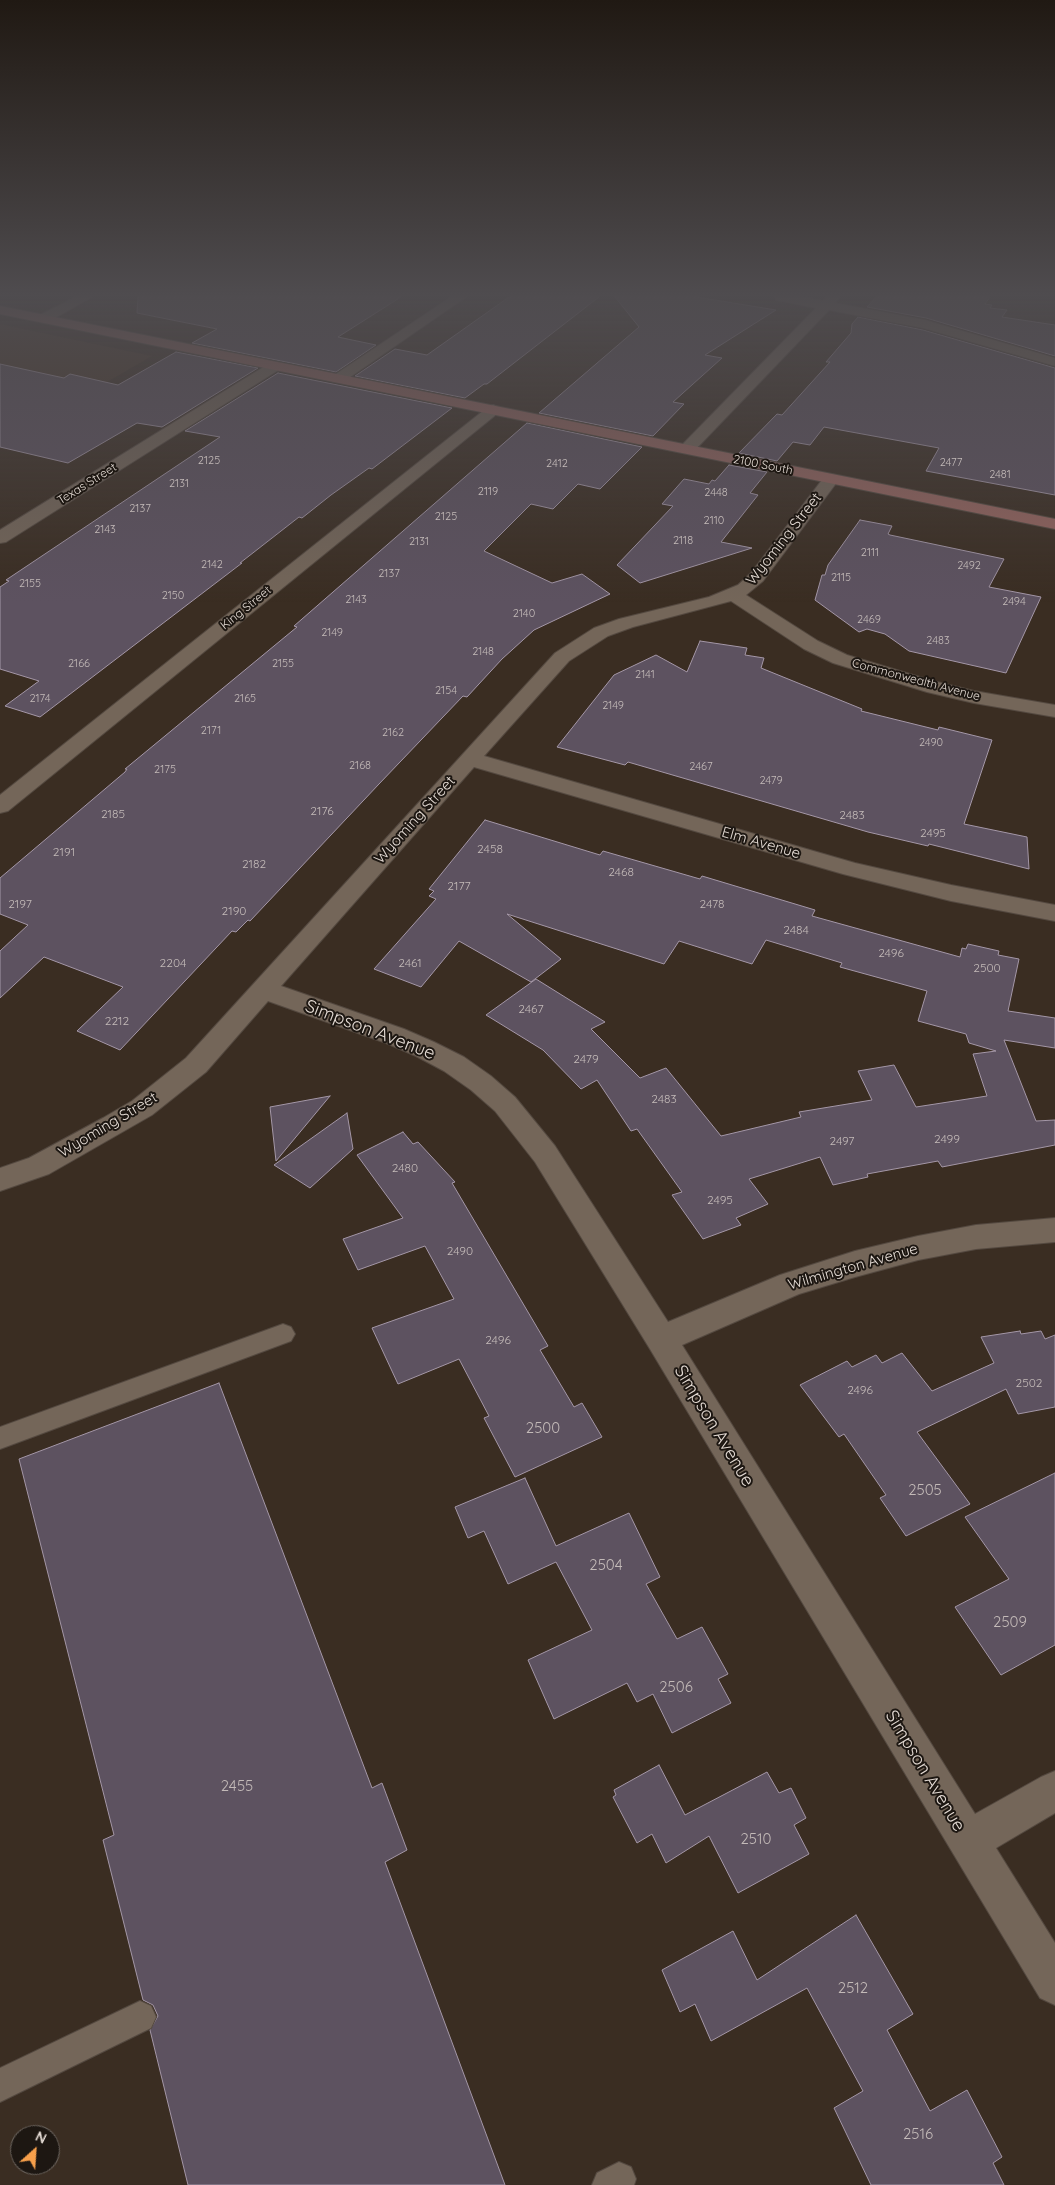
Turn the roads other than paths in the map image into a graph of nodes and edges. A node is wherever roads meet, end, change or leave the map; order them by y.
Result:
1 (222, 399) edge
2 (437, 399) edge
3 (736, 399) edge
4 (492, 410) junction
5 (687, 450) junction
6 (831, 479) junction
7 (1055, 524) edge
8 (0, 538) edge
9 (734, 595) junction
10 (1055, 711) edge
11 (470, 759) junction
12 (0, 806) edge
13 (1055, 913) edge
14 (264, 990) junction
15 (0, 1180) edge
16 (1055, 1230) edge
17 (283, 1334) dead end
18 (661, 1339) junction
19 (0, 1438) edge
20 (1055, 1791) edge
21 (968, 1841) junction
22 (1055, 1983) edge
23 (140, 2017) dead end
24 (0, 2085) edge

1 - 8 street, Texas Street
2 - 4 street, 2100 South
3 - 5 street
4 - 5 street, 2100 South
4 - 12 street, King Street
5 - 6 street, 2100 South
6 - 7 street, 2100 South
6 - 9 street, Wyoming Street
9 - 10 street, Commonwealth Avenue
9 - 11 street, Wyoming Street
11 - 13 street, Elm Avenue
11 - 14 street, Wyoming Street
14 - 15 street, Wyoming Street
14 - 18 street, Simpson Avenue
16 - 18 street, Wilmington Avenue
17 - 19 lane
18 - 21 street, Simpson Avenue
20 - 21 street
21 - 22 street, Simpson Avenue
23 - 24 lane

